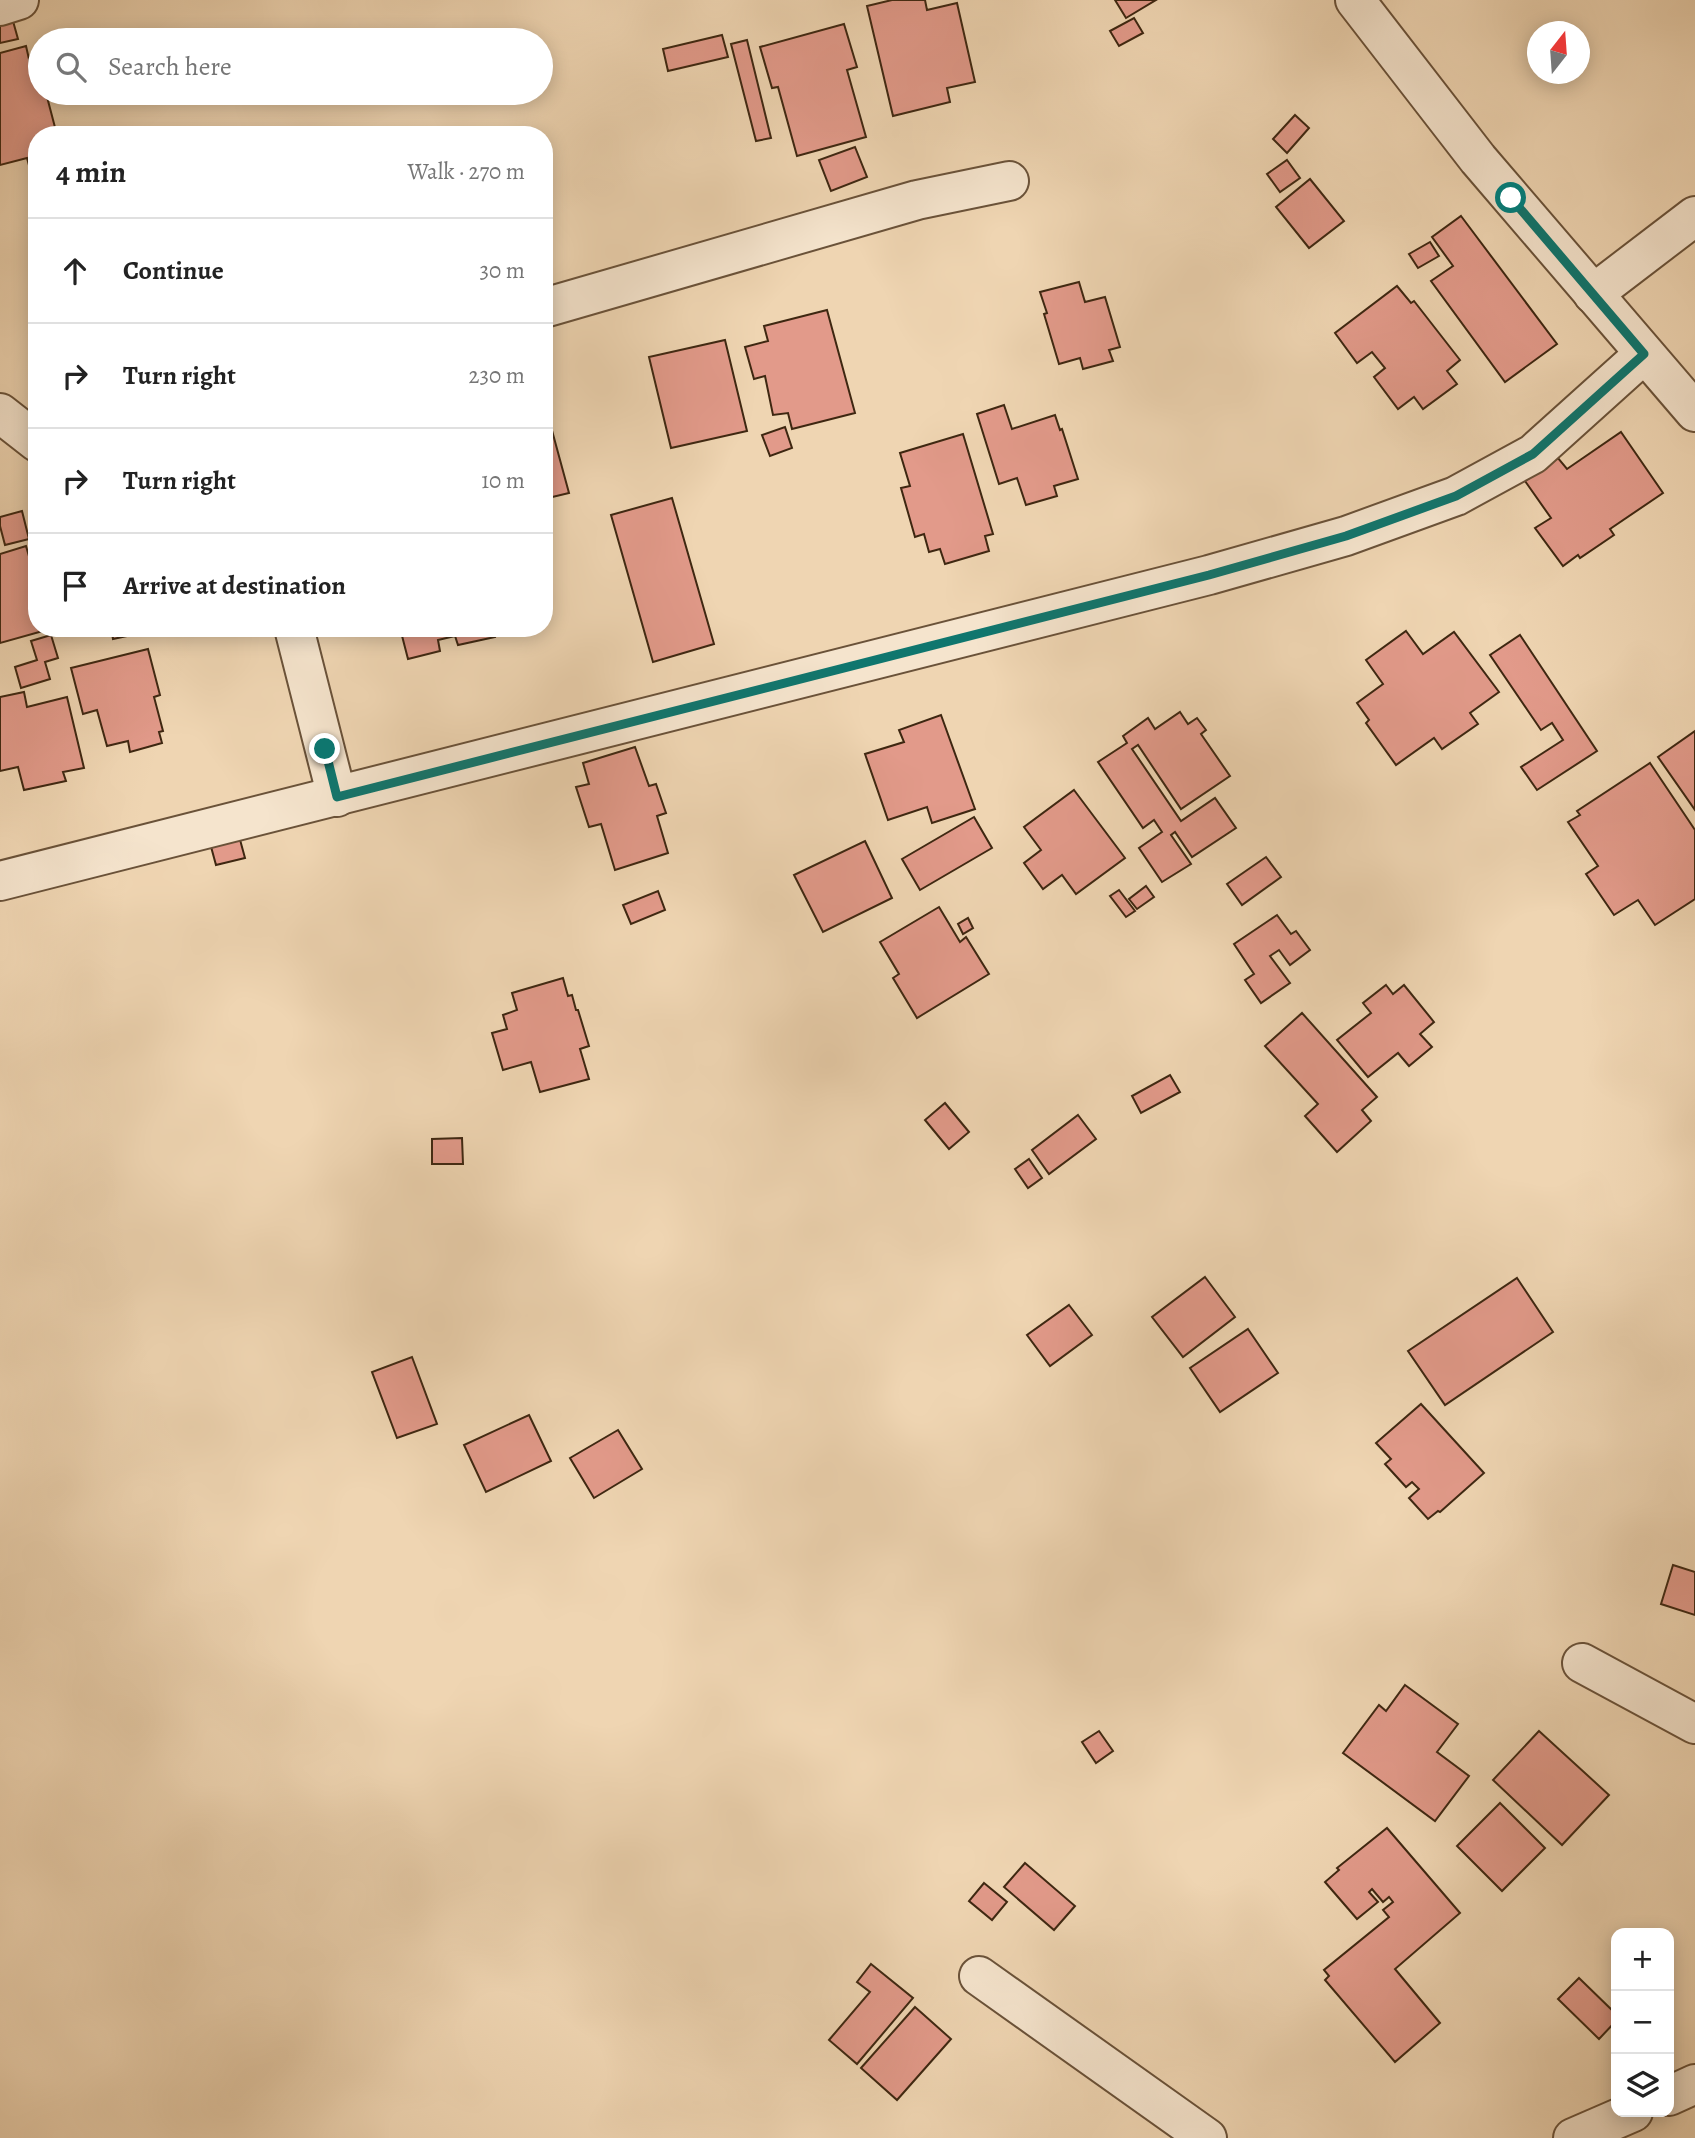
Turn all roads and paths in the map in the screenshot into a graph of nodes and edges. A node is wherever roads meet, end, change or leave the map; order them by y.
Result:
1 (19, 0) edge
2 (1355, 0) edge
3 (0, 6) edge
4 (1009, 181) dead end
5 (1695, 216) edge
6 (1593, 294) junction
7 (553, 305) edge
8 (1644, 354) junction
9 (1695, 412) edge
10 (0, 413) edge
11 (28, 435) edge
12 (296, 637) edge
13 (337, 797) junction
14 (0, 881) edge
15 (1582, 1663) dead end
16 (1695, 1724) edge
17 (979, 1976) dead end
18 (1695, 2084) edge
19 (1674, 2094) edge
20 (1628, 2122) edge
21 (1207, 2138) edge
22 (1573, 2138) edge

1 - 3 street
2 - 6 street
4 - 7 street
5 - 6 street
6 - 8 street
8 - 9 street
8 - 13 street
10 - 11 street
12 - 13 street
13 - 14 street
15 - 16 street
17 - 21 street
18 - 19 street
20 - 22 street

